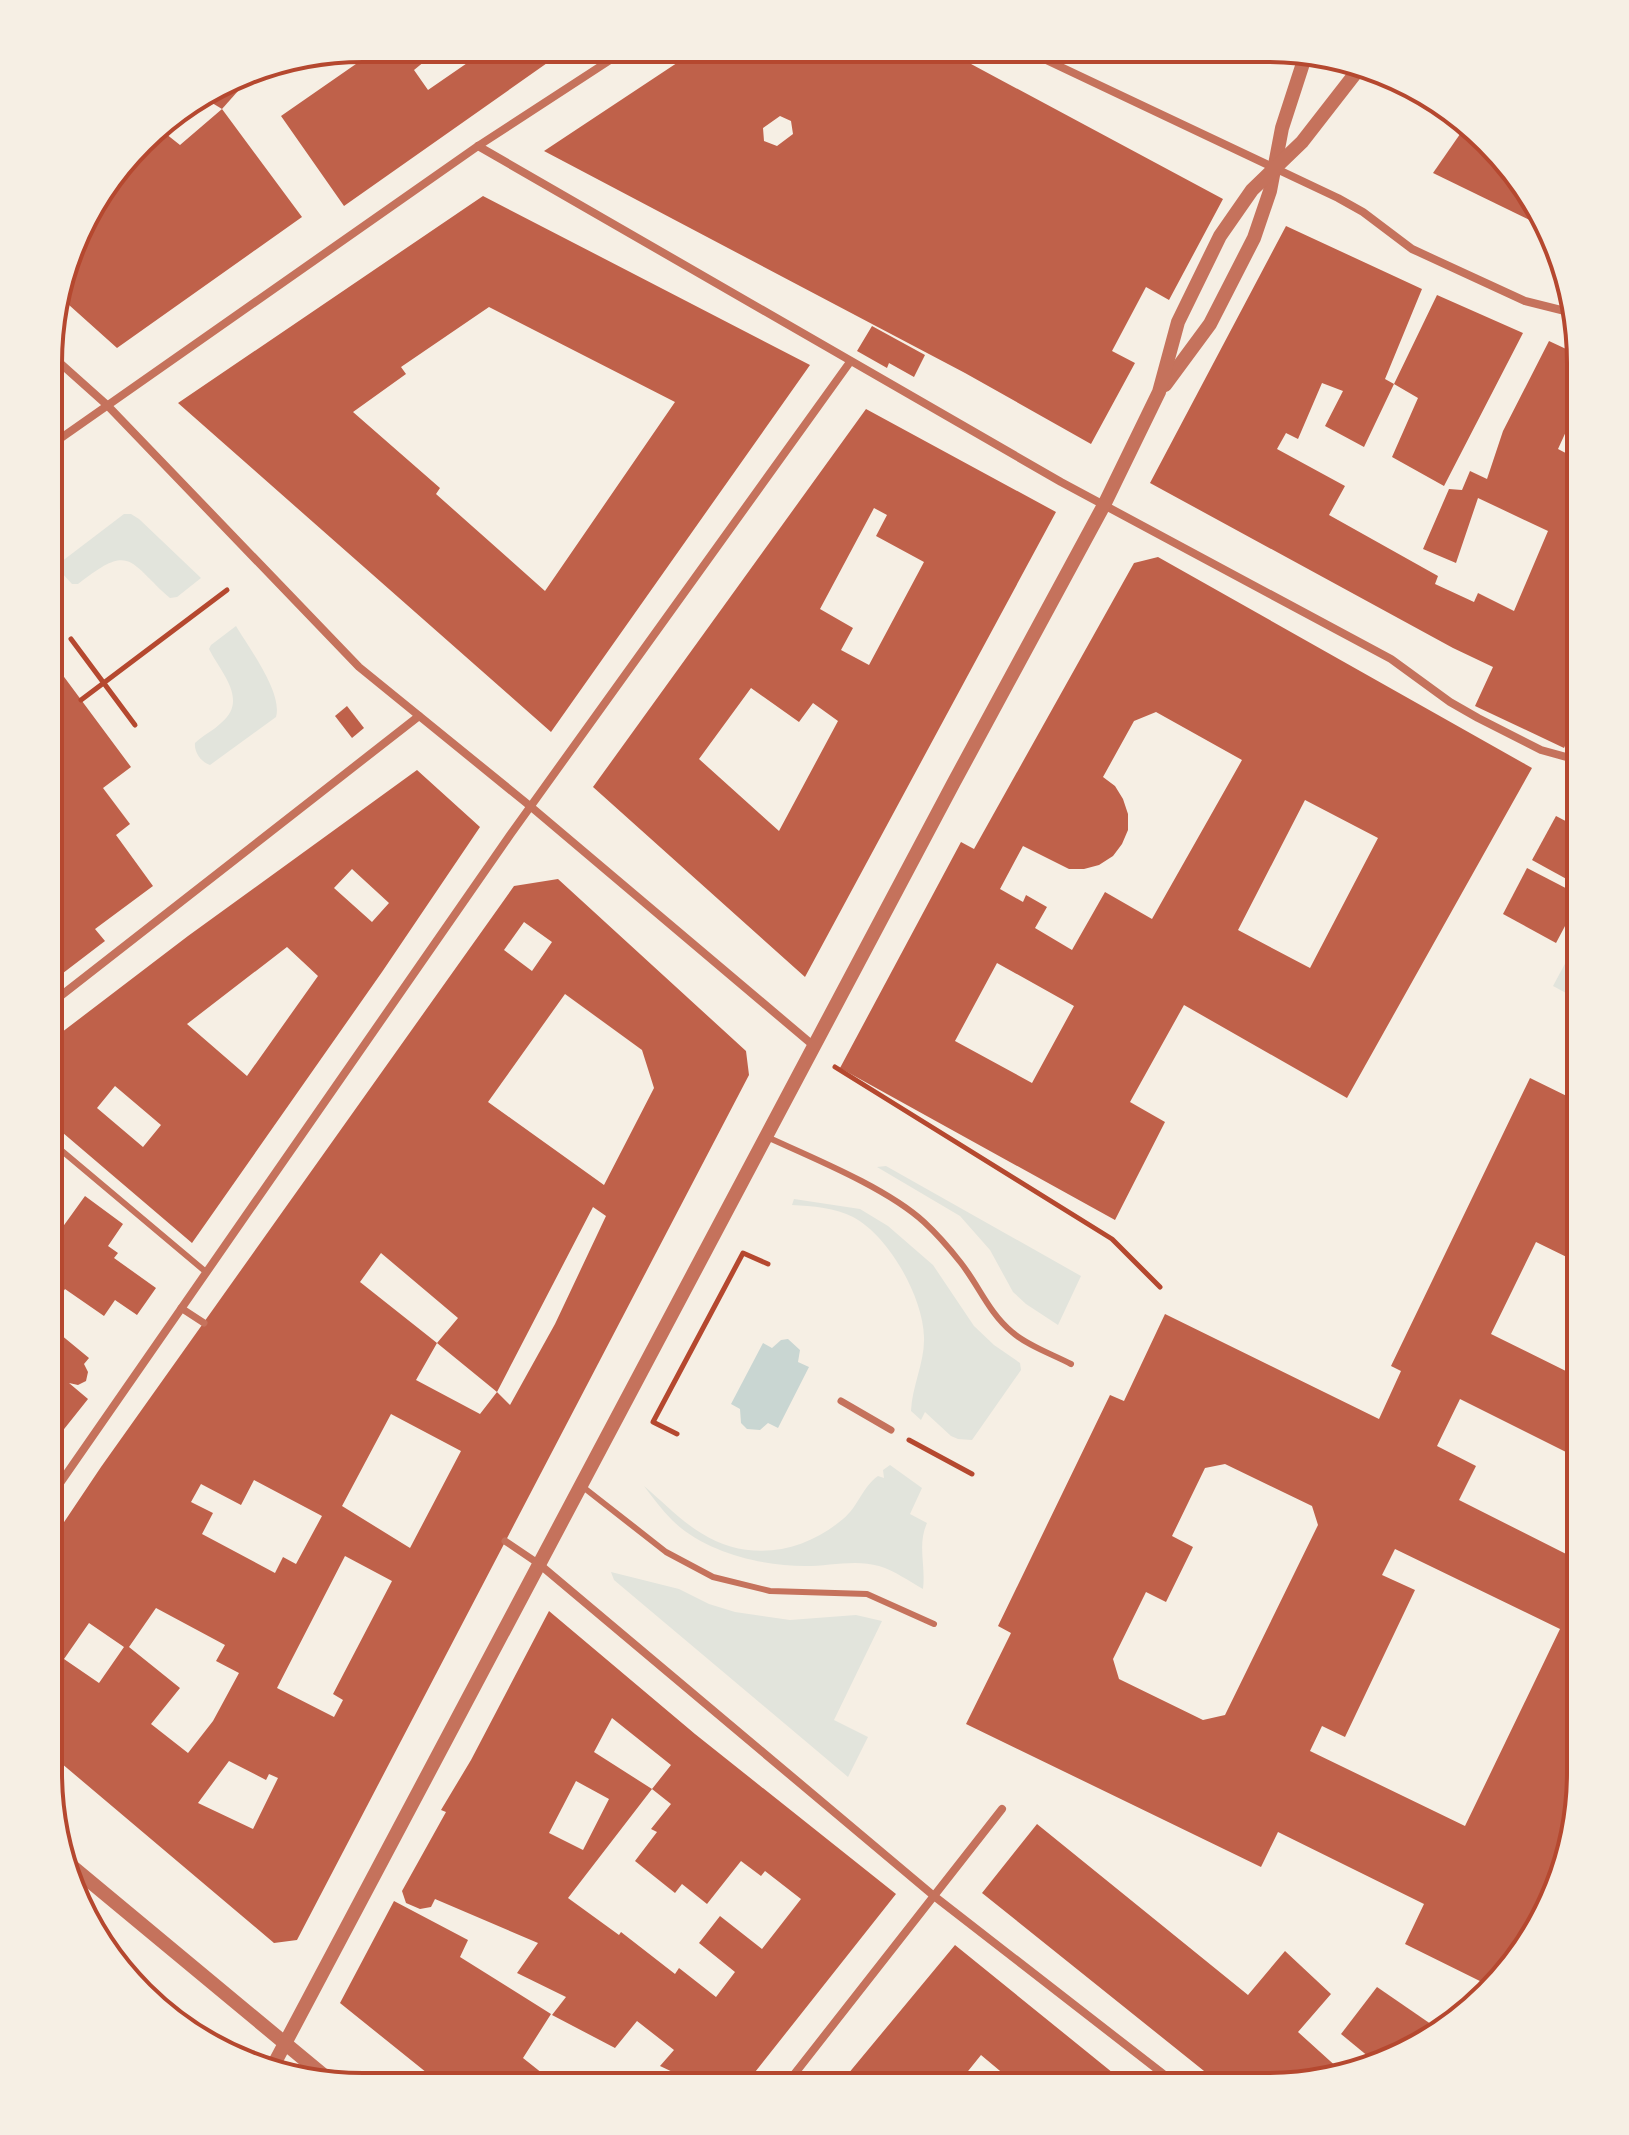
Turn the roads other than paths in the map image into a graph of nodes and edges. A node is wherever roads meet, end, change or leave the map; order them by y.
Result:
1 (607, 62) edge
2 (1050, 62) edge
3 (1303, 65) edge
4 (1354, 75) edge
5 (478, 146) junction
6 (1274, 168) junction
7 (1562, 310) edge
8 (850, 362) junction
9 (62, 365) edge
10 (1159, 392) junction
11 (107, 405) junction
12 (62, 437) edge
13 (1104, 505) junction
14 (419, 716) junction
15 (1567, 757) edge
16 (530, 806) junction
17 (62, 995) edge
18 (814, 1046) junction
19 (766, 1137) junction
20 (62, 1151) edge
21 (206, 1272) junction
22 (181, 1308) junction
23 (204, 1323) dead end
24 (1071, 1364) dead end
25 (841, 1401) dead end
26 (891, 1430) dead end
27 (62, 1480) edge
28 (580, 1485) junction
29 (505, 1541) dead end
30 (539, 1564) junction
31 (934, 1624) dead end
32 (1002, 1809) dead end
33 (79, 1873) edge
34 (934, 1896) junction
35 (284, 2043) junction
36 (276, 2060) edge
37 (315, 2069) edge
38 (795, 2073) edge
39 (1162, 2073) edge

1 - 5 street
2 - 6 street
3 - 6 street
4 - 6 street
5 - 8 street
5 - 11 street
6 - 7 street
6 - 10 street
6 - 10 street
8 - 13 street
8 - 16 street
9 - 11 street
10 - 13 street
11 - 12 street
11 - 14 street
13 - 15 street
13 - 18 street
14 - 16 street
14 - 17 street
16 - 18 street
16 - 21 street
18 - 19 street
19 - 24 lane
19 - 28 street
20 - 21 lane
21 - 22 street
22 - 23 street
22 - 27 street
25 - 26 street
28 - 30 street
28 - 31 lane
29 - 30 street
30 - 34 street
30 - 35 street
32 - 34 street
33 - 35 street
34 - 38 street
34 - 39 street
35 - 36 street
35 - 37 street

